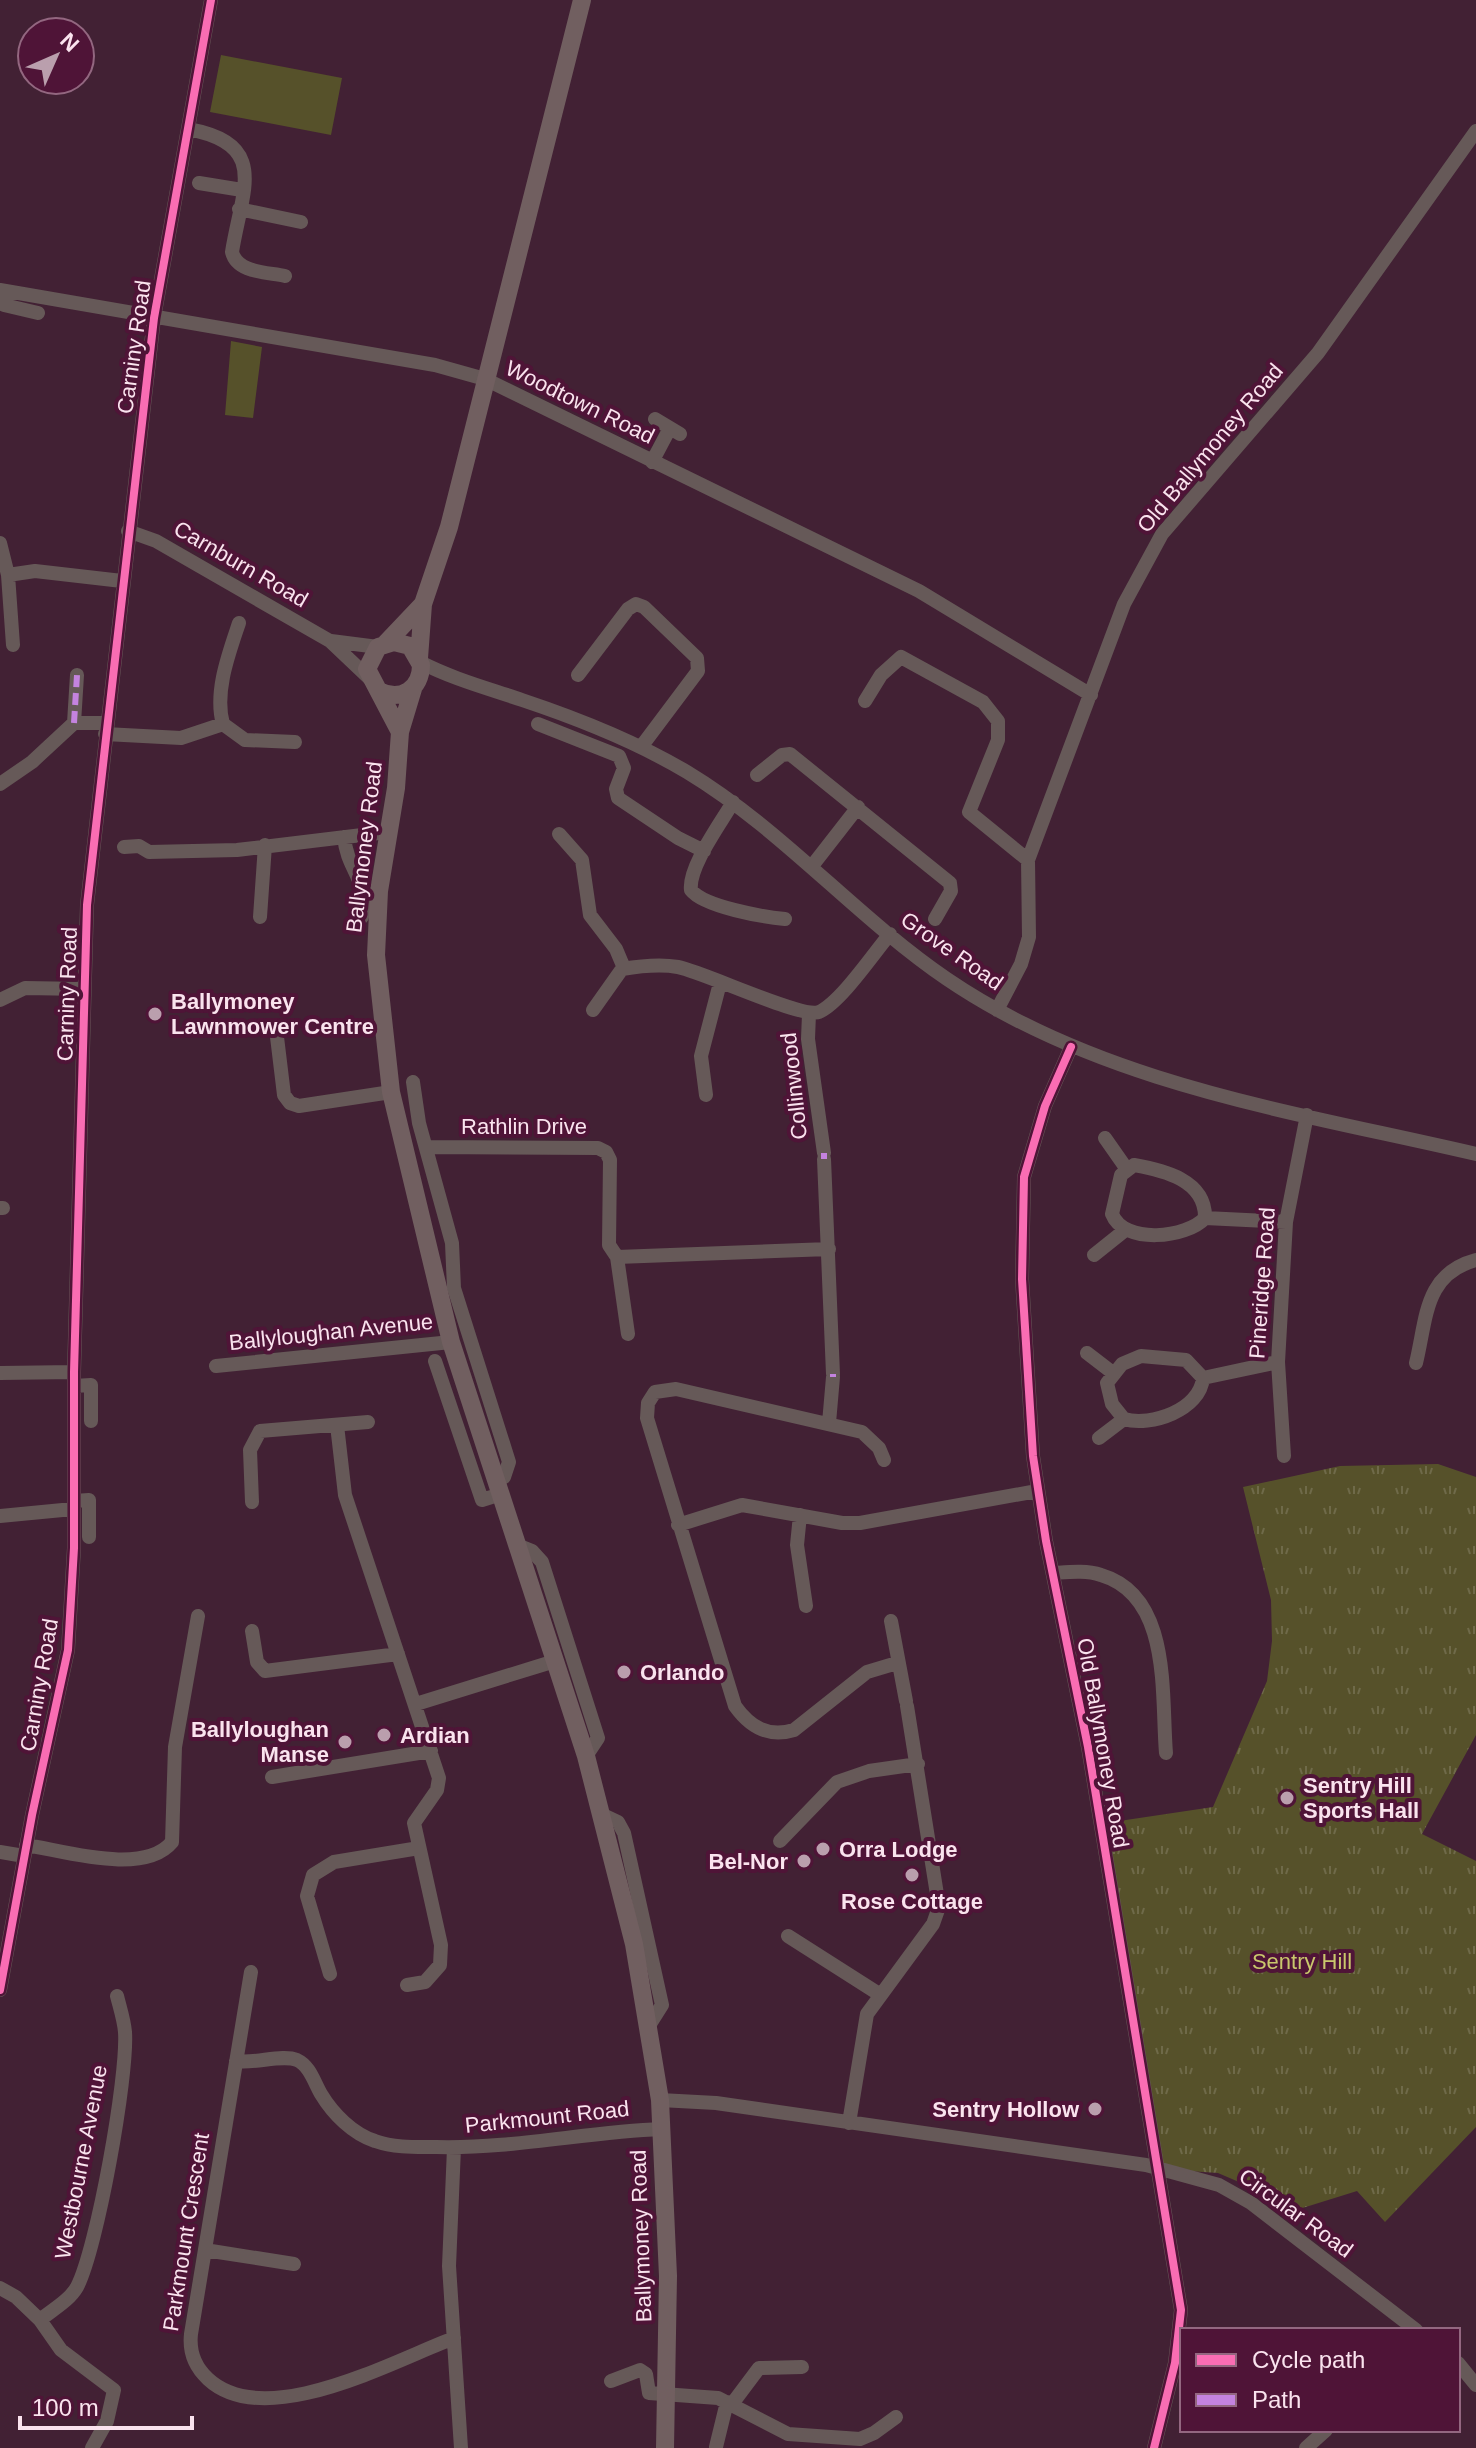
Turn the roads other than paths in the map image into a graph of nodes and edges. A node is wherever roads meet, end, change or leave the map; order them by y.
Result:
1 (211, 0) edge
2 (582, 0) edge
3 (188, 129) junction
4 (1476, 131) edge
5 (199, 183) dead end
6 (242, 190) junction
7 (239, 209) junction
8 (301, 222) dead end
9 (285, 276) dead end
10 (4, 291) edge
11 (38, 313) dead end
12 (154, 318) junction
13 (485, 379) junction
14 (655, 419) dead end
15 (652, 462) junction
16 (128, 531) junction
17 (0, 543) edge
18 (8, 575) junction
19 (122, 581) junction
20 (423, 604) junction
21 (239, 623) dead end
22 (330, 641) junction
23 (13, 645) dead end
24 (382, 645) junction
25 (420, 660) junction
26 (77, 675) dead end
27 (578, 675) dead end
28 (453, 679) junction
29 (374, 684) junction
30 (414, 687) junction
31 (1091, 695) junction
32 (865, 701) dead end
33 (74, 723) junction
34 (223, 724) junction
35 (538, 724) dead end
36 (106, 729) junction
37 (400, 732) junction
38 (295, 742) dead end
39 (641, 747) junction
40 (757, 775) dead end
41 (0, 784) edge
42 (733, 802) junction
43 (858, 807) junction
44 (387, 832) junction
45 (559, 834) dead end
46 (344, 837) junction
47 (265, 845) junction
48 (124, 847) dead end
49 (704, 851) junction
50 (1028, 860) junction
51 (812, 866) junction
52 (260, 917) dead end
53 (362, 917) dead end
54 (785, 919) dead end
55 (935, 919) dead end
56 (890, 934) junction
57 (624, 968) junction
58 (720, 983) junction
59 (83, 989) junction
60 (0, 1000) edge
61 (593, 1010) dead end
62 (997, 1010) junction
63 (809, 1014) junction
64 (277, 1037) dead end
65 (1071, 1047) junction
66 (413, 1082) dead end
67 (391, 1092) junction
68 (706, 1095) dead end
69 (1307, 1115) junction
70 (1105, 1138) dead end
71 (427, 1147) junction
72 (1476, 1154) edge
73 (1126, 1168) junction
74 (1205, 1218) junction
75 (1286, 1222) junction
76 (1124, 1231) junction
77 (452, 1243) junction
78 (829, 1249) junction
79 (429, 1250) junction
80 (1094, 1255) dead end
81 (617, 1257) junction
82 (1476, 1260) edge
83 (628, 1334) dead end
84 (451, 1342) junction
85 (1087, 1353) dead end
86 (435, 1361) dead end
87 (1278, 1362) junction
88 (1416, 1363) dead end
89 (216, 1366) dead end
90 (0, 1373) edge
91 (1113, 1373) junction
92 (1203, 1378) junction
93 (74, 1379) junction
94 (1124, 1419) junction
95 (91, 1421) dead end
96 (368, 1422) dead end
97 (829, 1423) junction
98 (337, 1425) junction
99 (1099, 1438) dead end
100 (1284, 1456) dead end
101 (884, 1460) dead end
102 (498, 1488) junction
103 (1037, 1491) junction
104 (252, 1502) dead end
105 (74, 1505) junction
106 (800, 1515) junction
107 (0, 1516) edge
108 (678, 1525) junction
109 (89, 1537) dead end
110 (517, 1545) junction
111 (1053, 1573) junction
112 (806, 1606) dead end
113 (198, 1616) dead end
114 (891, 1621) dead end
115 (252, 1631) dead end
116 (398, 1654) junction
117 (555, 1661) junction
118 (897, 1663) junction
119 (416, 1704) junction
120 (431, 1751) junction
121 (1166, 1753) dead end
122 (586, 1756) junction
123 (918, 1764) junction
124 (272, 1777) dead end
125 (780, 1841) dead end
126 (419, 1848) junction
127 (25, 1850) junction
128 (0, 1852) edge
129 (788, 1936) dead end
130 (251, 1972) dead end
131 (330, 1974) dead end
132 (407, 1985) dead end
133 (0, 1990) edge
134 (879, 1994) junction
135 (117, 1996) dead end
136 (236, 2061) junction
137 (660, 2100) junction
138 (849, 2123) junction
139 (661, 2129) junction
140 (454, 2148) junction
141 (1160, 2169) junction
142 (205, 2250) junction
143 (294, 2264) dead end
144 (0, 2288) edge
145 (40, 2320) junction
146 (1413, 2328) edge
147 (454, 2338) junction
148 (1460, 2365) edge
149 (802, 2367) dead end
150 (611, 2381) dead end
151 (1476, 2385) edge
152 (668, 2393) junction
153 (730, 2403) junction
154 (896, 2417) dead end
155 (1324, 2432) edge
156 (716, 2447) edge
157 (92, 2448) edge
158 (461, 2448) edge
159 (665, 2448) edge
160 (1154, 2448) edge
161 (1306, 2448) edge

1 - 3 street, Carniny Road
2 - 13 main road
3 - 6 street
3 - 12 street, Carniny Road
4 - 31 street, Old Ballymoney Road
5 - 6 street
6 - 7 street
7 - 8 street
7 - 9 street
10 - 11 street
10 - 12 street, Woodtown Road
12 - 13 street, Woodtown Road
12 - 16 street, Carniny Road
13 - 15 street, Woodtown Road
13 - 20 main road
14 - 15 street
15 - 31 street, Woodtown Road
16 - 19 street, Carniny Road
16 - 22 street, Carnburn Road
17 - 18 street
18 - 19 street
18 - 23 street
19 - 36 street, Carniny Road
20 - 24 main road
20 - 25 main road
21 - 34 street
22 - 24 street, Carnburn Road
22 - 29 street, Carnburn Road
24 - 25 main road
24 - 29 main road
25 - 28 street, Grove Road
25 - 30 main road
26 - 33 street
27 - 39 street
28 - 30 street, Grove Road
28 - 39 street, Grove Road
29 - 30 main road
29 - 37 main road
30 - 37 main road, Ballymoney Road
31 - 50 street, Old Ballymoney Road
32 - 50 street
33 - 36 street
33 - 41 street
34 - 36 street
34 - 38 street
35 - 49 street
36 - 59 street, Carniny Road
37 - 44 main road, Ballymoney Road
39 - 42 street, Grove Road
40 - 43 street
42 - 49 street
42 - 51 street, Grove Road
43 - 51 street
43 - 55 street
44 - 46 street
44 - 67 main road, Ballymoney Road
45 - 57 street
46 - 47 street
46 - 53 street
47 - 48 street
47 - 52 street
49 - 54 street
50 - 62 street, Old Ballymoney Road
51 - 56 street, Grove Road
56 - 62 street, Grove Road
56 - 63 street, Collinwood
57 - 58 street, Collinwood
57 - 61 street
58 - 63 street, Collinwood
58 - 68 street
59 - 60 street
59 - 93 street, Carniny Road
62 - 65 street, Grove Road
63 - 78 street, Collinwood
64 - 67 street
65 - 69 street, Grove Road
65 - 103 street, Old Ballymoney Road
66 - 71 street
67 - 79 main road, Ballymoney Road
69 - 72 street, Grove Road
69 - 75 street, Pineridge Road
70 - 73 street
71 - 77 street
71 - 81 street, Rathlin Drive
73 - 74 street
73 - 76 street
74 - 75 street
74 - 76 street
75 - 87 street, Pineridge Road
76 - 80 street
77 - 79 street
77 - 102 street
78 - 81 street
78 - 97 street
79 - 84 main road, Ballymoney Road
81 - 83 street, Rathlin Drive
82 - 88 street
84 - 89 street, Ballyloughan Avenue
84 - 102 main road, Ballymoney Road
85 - 91 street
86 - 102 street
87 - 92 street
87 - 100 street, Pineridge Road
90 - 93 street
91 - 92 street
91 - 94 street
92 - 94 street
93 - 95 street
93 - 105 street, Carniny Road
94 - 99 street
96 - 98 street
97 - 101 street
97 - 108 street
98 - 104 street
98 - 116 street
102 - 110 main road, Ballymoney Road
103 - 106 street
103 - 111 street, Old Ballymoney Road
105 - 107 street
105 - 109 street
105 - 127 street, Carniny Road
106 - 108 street
106 - 112 street
108 - 118 street
110 - 117 main road, Ballymoney Road
110 - 122 street, Ballymoney Road
111 - 121 street
111 - 141 street, Old Ballymoney Road
113 - 127 street
114 - 118 street
115 - 116 street
116 - 119 street
117 - 119 street
117 - 122 main road, Ballymoney Road
118 - 123 street
119 - 120 street
120 - 124 street
120 - 126 street
122 - 137 main road, Ballymoney Road
123 - 125 street
123 - 134 street
126 - 131 street
126 - 132 street
127 - 128 street
127 - 133 street, Carniny Road
129 - 134 street
130 - 136 street, Parkmount Crescent
134 - 138 street
135 - 145 street, Westbourne Avenue
136 - 140 street, Parkmount Road
136 - 142 street, Parkmount Crescent
137 - 138 street, Circular Road
137 - 139 main road, Ballymoney Road
138 - 141 street, Circular Road
139 - 140 street, Parkmount Road
139 - 152 main road, Ballymoney Road
140 - 147 street
141 - 146 street, Circular Road
141 - 160 street, Old Ballymoney Road
142 - 143 street
142 - 147 street, Parkmount Crescent
144 - 145 street
145 - 157 street
147 - 158 street
148 - 151 street
149 - 153 street
150 - 152 street
152 - 153 street
152 - 159 main road, Ballymoney Road
153 - 154 street
153 - 156 street
155 - 161 street

